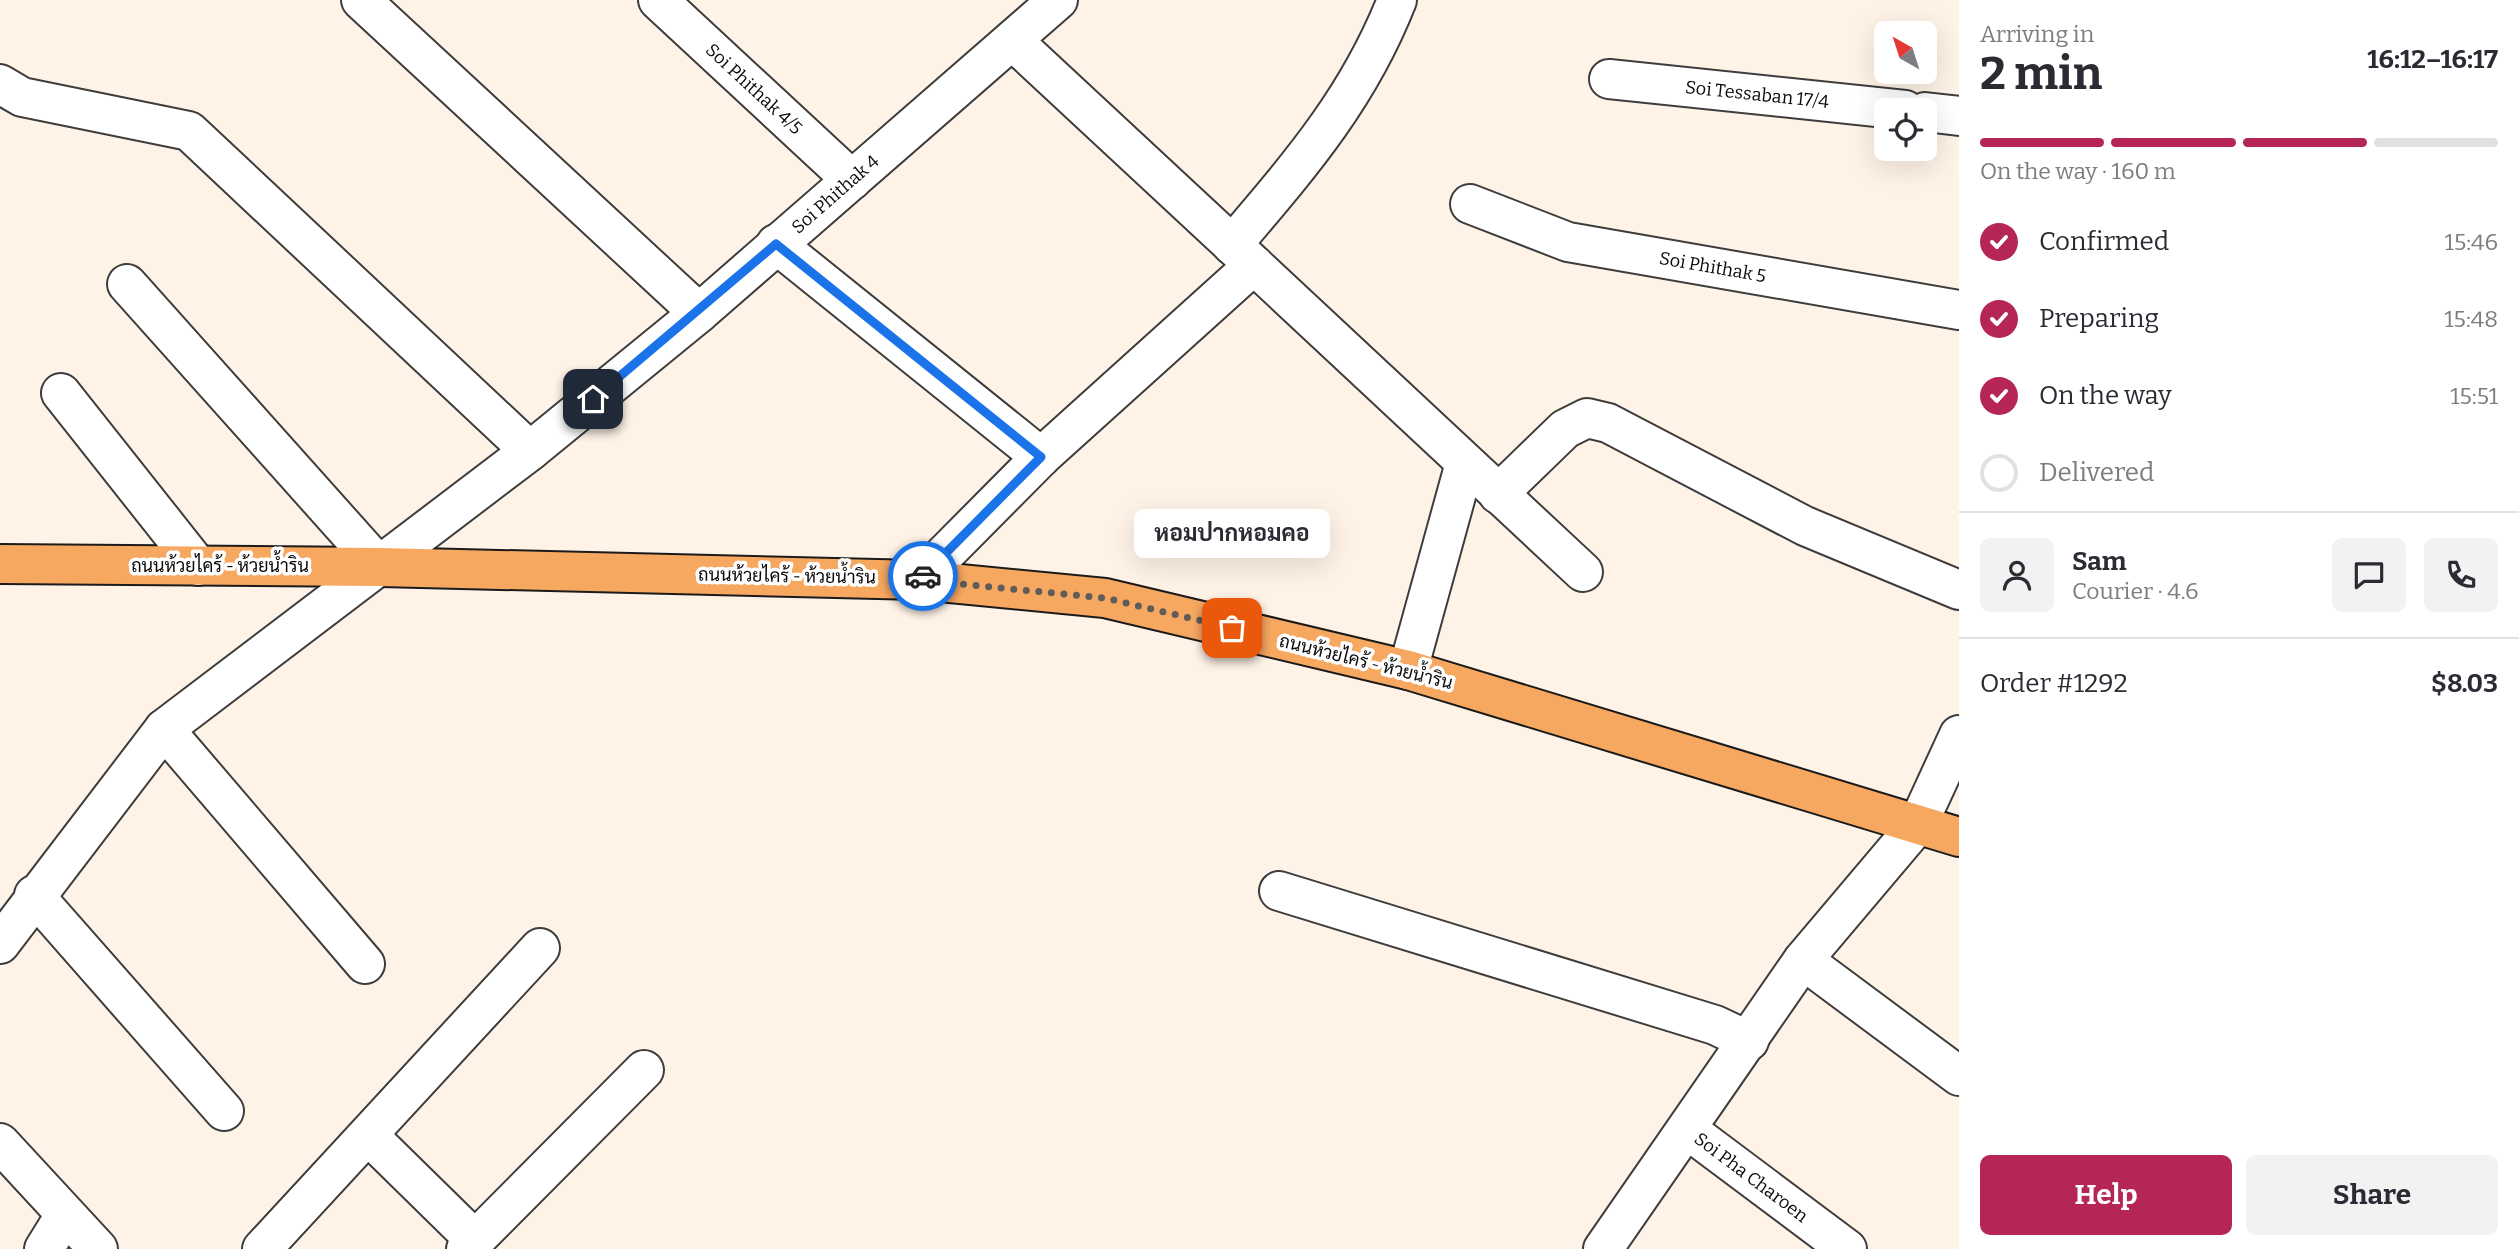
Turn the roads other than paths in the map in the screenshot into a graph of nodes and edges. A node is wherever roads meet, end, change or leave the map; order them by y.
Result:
1 (361, 0) edge
2 (658, 0) edge
3 (1058, 0) edge
4 (1397, 0) edge
5 (1013, 41) junction
6 (1609, 79) dead end
7 (0, 84) edge
8 (1874, 107) edge
9 (1937, 113) edge
10 (1959, 116) edge
11 (852, 180) junction
12 (1471, 204) dead end
13 (776, 244) junction
14 (1243, 255) junction
15 (127, 284) dead end
16 (1959, 310) edge
17 (699, 313) junction
18 (61, 393) dead end
19 (530, 451) junction
20 (1041, 457) junction
21 (1465, 463) junction
22 (1499, 494) junction
23 (0, 564) edge
24 (198, 566) junction
25 (380, 567) junction
26 (1583, 572) dead end
27 (919, 580) junction
28 (1959, 590) edge
29 (1408, 670) junction
30 (164, 729) junction
31 (1959, 735) edge
32 (1918, 824) junction
33 (1959, 837) edge
34 (1279, 891) dead end
35 (34, 895) junction
36 (0, 944) edge
37 (540, 948) dead end
38 (1803, 960) junction
39 (365, 964) dead end
40 (1749, 1041) junction
41 (644, 1070) dead end
42 (1959, 1076) edge
43 (223, 1111) dead end
44 (1688, 1130) junction
45 (369, 1136) junction
46 (0, 1143) edge
47 (65, 1214) junction
48 (471, 1245) edge
49 (44, 1249) edge
50 (98, 1249) edge
51 (262, 1249) edge
52 (1603, 1249) edge
53 (1847, 1249) edge

1 - 17 street
2 - 11 street, Soi Phithak 4/5
3 - 5 street, Soi Phithak 4
4 - 14 street
5 - 11 street, Soi Phithak 4
5 - 14 street
6 - 8 street, Soi Tessaban 17/4
7 - 19 street
9 - 10 street
11 - 13 street, Soi Phithak 4
12 - 16 street, Soi Phithak 5
13 - 17 street, Soi Phithak 4
13 - 20 street
14 - 20 street
14 - 21 street
15 - 25 street
17 - 19 street, Soi Phithak 4
18 - 24 street
19 - 25 street, Soi Phithak 4
20 - 27 street
21 - 22 street
21 - 29 street
22 - 26 street
22 - 28 street
23 - 24 main road, ถนนห้วยไคร้ - ห้วยน้ำริน
24 - 25 main road, ถนนห้วยไคร้ - ห้วยน้ำริน
25 - 27 main road, ถนนห้วยไคร้ - ห้วยน้ำริน
25 - 30 street, Soi Phithak 4
27 - 29 main road, ถนนห้วยไคร้ - ห้วยน้ำริน
29 - 32 main road, ถนนห้วยไคร้ - ห้วยน้ำริน
30 - 35 street, Soi Phithak 4
30 - 39 street
31 - 32 street
32 - 33 main road, ถนนห้วยไคร้ - ห้วยน้ำริน
32 - 38 street
34 - 40 street
35 - 36 street, Soi Phithak 4
35 - 43 street
37 - 45 street
38 - 40 street
38 - 42 street
40 - 44 street
41 - 48 street
44 - 52 street
44 - 53 street, Soi Pha Charoen
45 - 48 street
45 - 51 street
46 - 47 street
47 - 49 street
47 - 50 street

